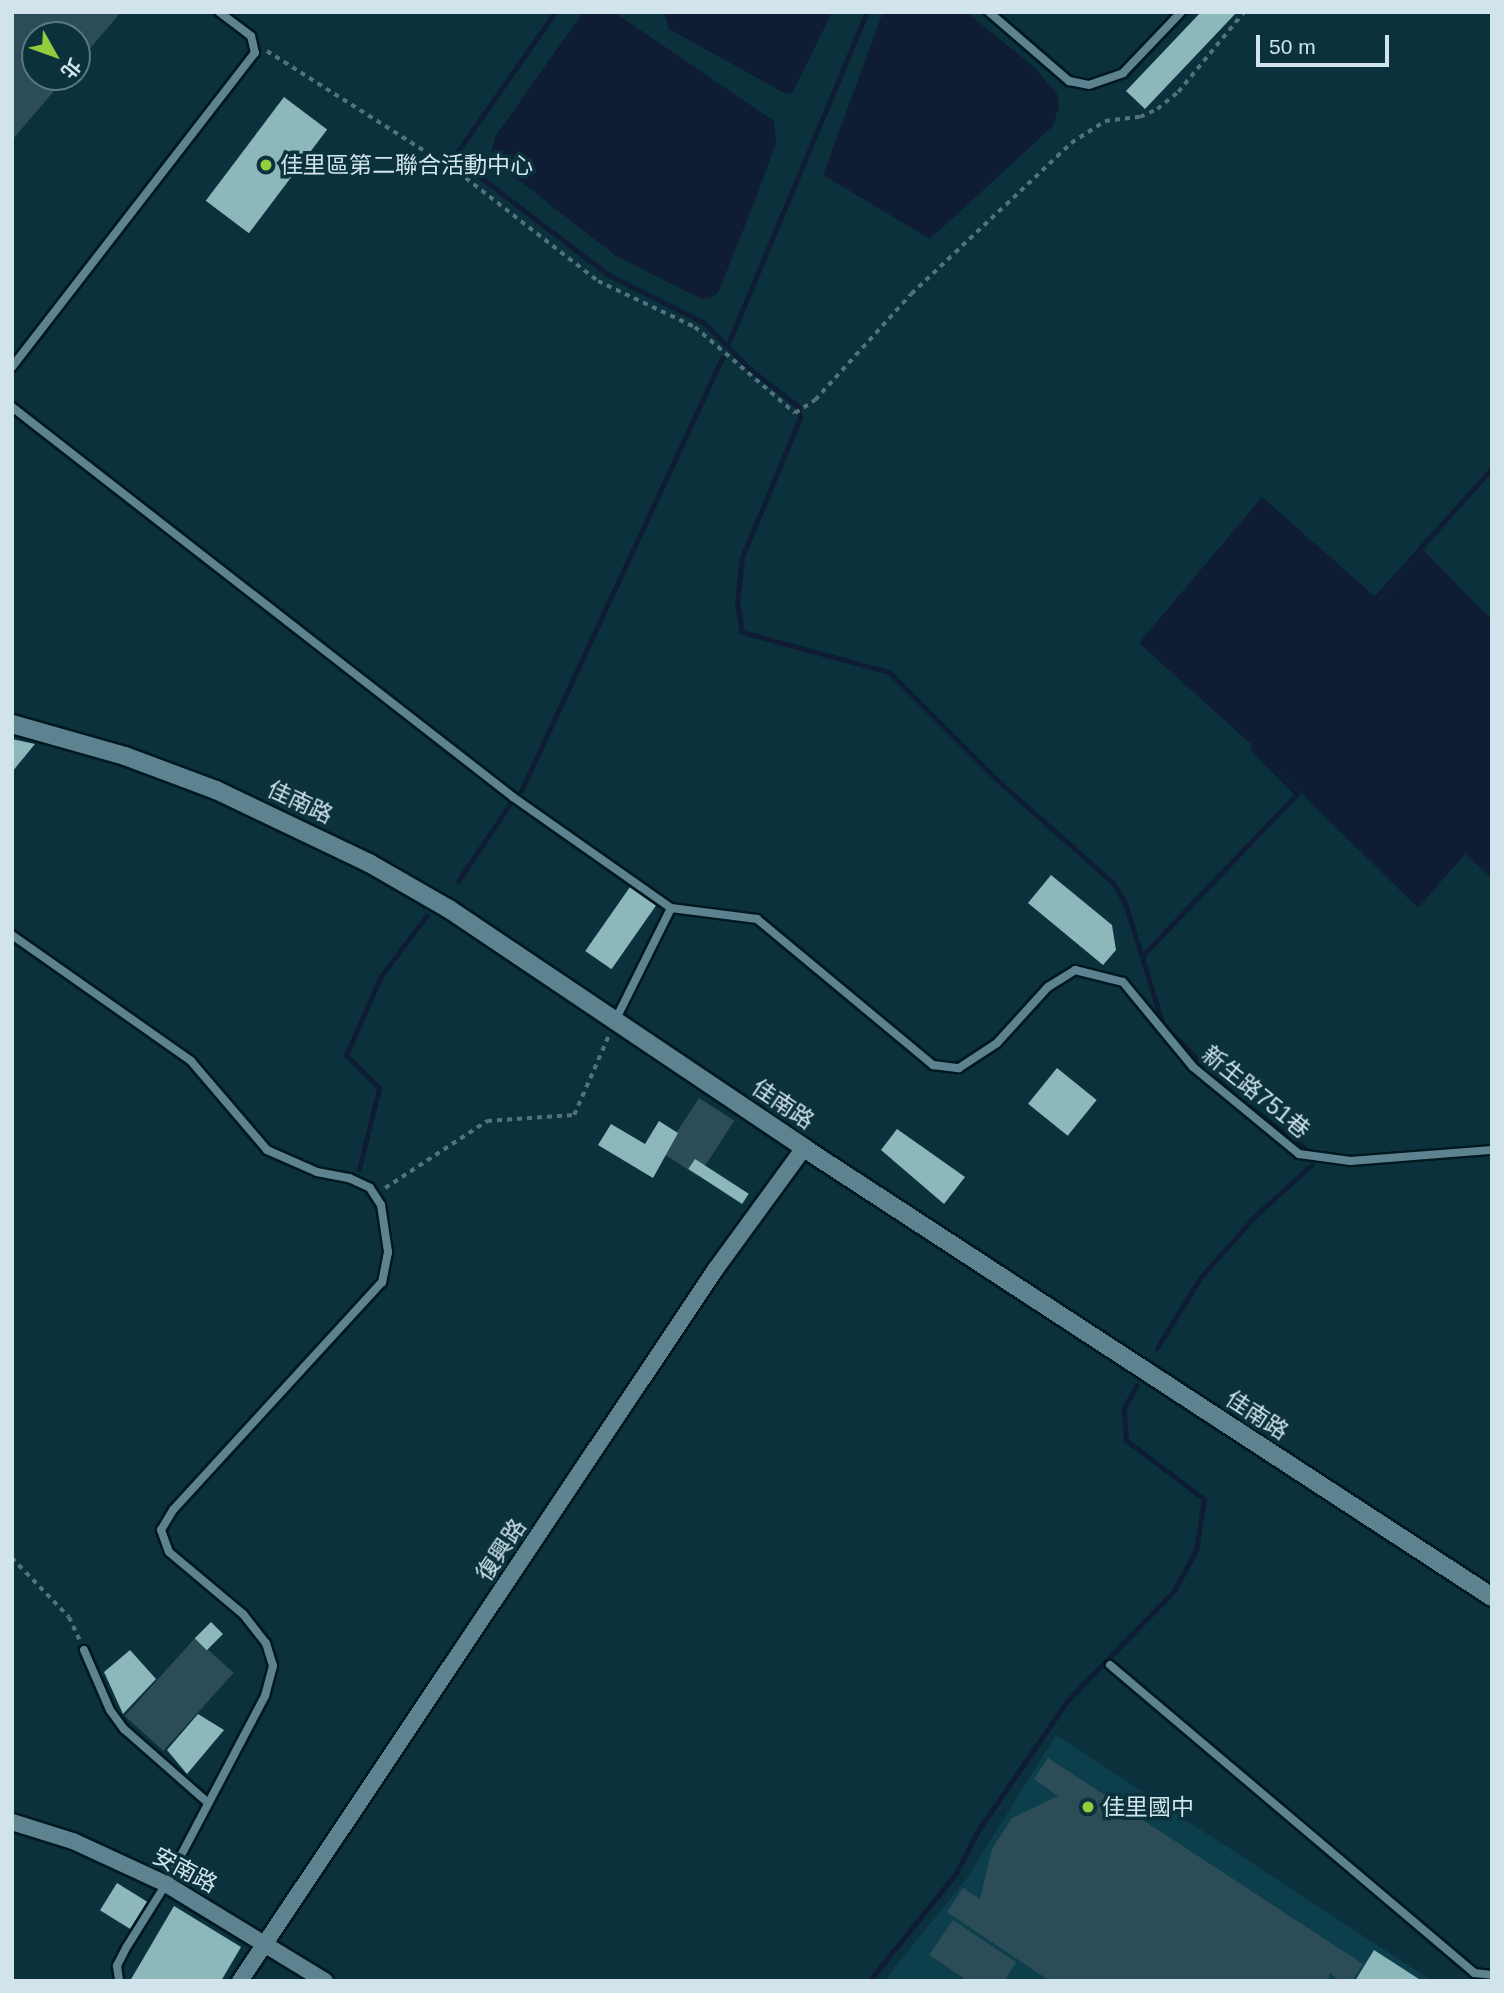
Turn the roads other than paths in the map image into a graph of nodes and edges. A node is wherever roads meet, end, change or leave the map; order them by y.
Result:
1 (219, 12) edge
2 (989, 12) edge
3 (1181, 12) edge
4 (12, 367) edge
5 (12, 407) edge
6 (12, 724) edge
7 (671, 908) junction
8 (12, 935) edge
9 (615, 1021) junction
10 (804, 1148) junction
11 (1492, 1150) edge
12 (1492, 1597) edge
13 (84, 1650) road end
14 (1110, 1665) dead end
15 (207, 1802) junction
16 (12, 1822) edge
17 (166, 1884) junction
18 (266, 1941) junction
19 (1492, 1975) edge
20 (119, 1981) edge
21 (240, 1981) edge
22 (325, 1981) edge

1 - 4 lane
2 - 3 lane
5 - 7 lane
6 - 9 street, 佳南路
7 - 9 lane
7 - 11 lane, 新生路751巷
8 - 15 lane
9 - 10 street, 佳南路
10 - 12 street, 佳南路
10 - 18 street, 復興路
13 - 15 lane
14 - 19 lane
15 - 17 lane
16 - 17 street, 安南路
17 - 18 street, 安南路
17 - 20 lane
18 - 21 street, 復興路
18 - 22 street, 安南路

